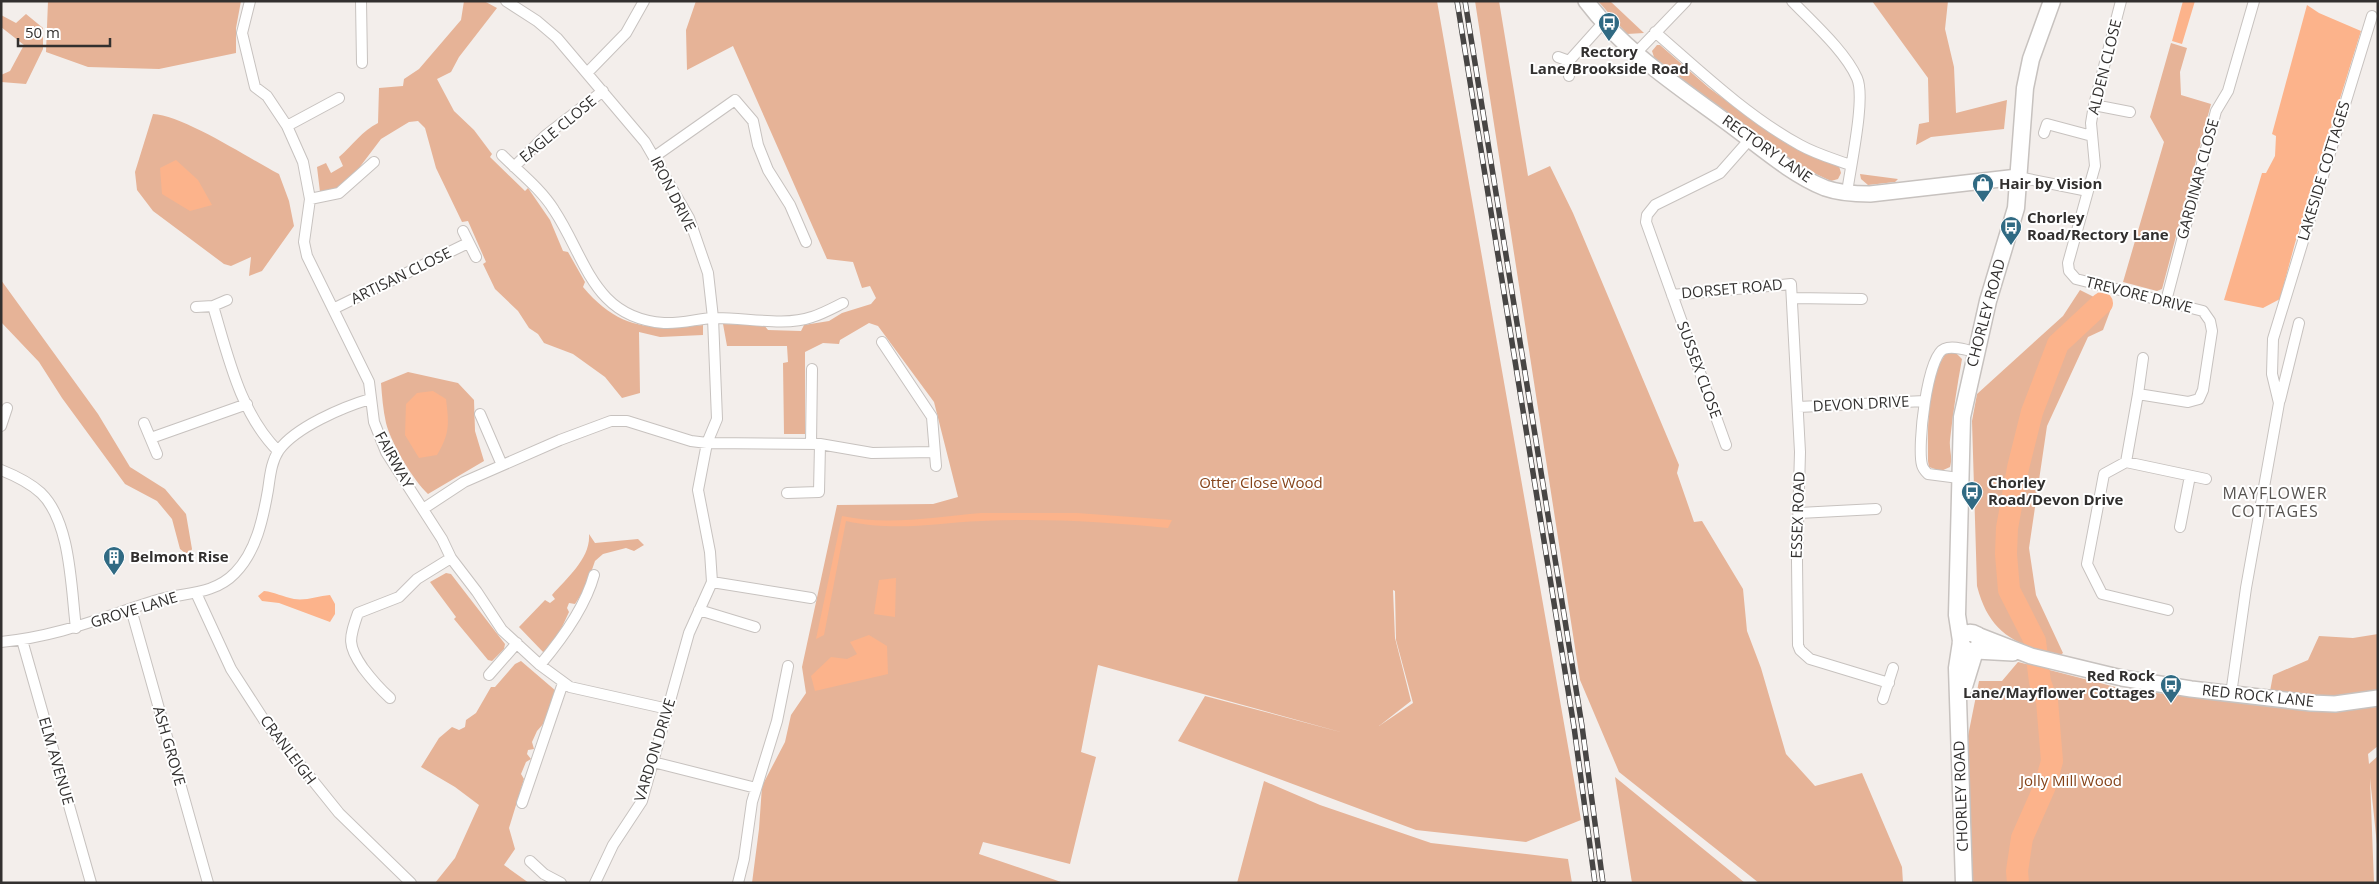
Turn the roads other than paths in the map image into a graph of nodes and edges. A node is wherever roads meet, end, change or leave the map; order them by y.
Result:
1 (250, 1) edge
2 (361, 1) edge
3 (506, 1) edge
4 (644, 1) edge
5 (1586, 1) edge
6 (1686, 1) edge
7 (1792, 1) edge
8 (2052, 1) edge
9 (2121, 1) edge
10 (2254, 1) edge
11 (2372, 16) dead end
12 (1603, 23) junction
13 (1655, 32) junction
14 (1636, 53) junction
15 (1558, 57) dead end
16 (1569, 62) junction
17 (362, 63) dead end
18 (587, 73) junction
19 (1569, 76) dead end
20 (603, 91) junction
21 (339, 98) dead end
22 (2094, 105) junction
23 (2130, 112) dead end
24 (287, 126) junction
25 (2044, 133) dead end
26 (2092, 136) junction
27 (1750, 139) junction
28 (502, 155) dead end
29 (654, 157) junction
30 (374, 162) dead end
31 (1850, 165) junction
32 (514, 167) junction
33 (2018, 177) junction
34 (2088, 191) junction
35 (1847, 193) junction
36 (310, 199) junction
37 (463, 231) dead end
38 (806, 242) dead end
39 (468, 243) junction
40 (476, 257) dead end
41 (1791, 284) joint
42 (1672, 295) junction
43 (1793, 298) junction
44 (1862, 299) dead end
45 (227, 300) dead end
46 (2166, 301) junction
47 (843, 303) dead end
48 (212, 306) junction
49 (196, 307) dead end
50 (333, 309) junction
51 (713, 318) junction
52 (2299, 323) dead end
53 (882, 342) dead end
54 (1975, 352) junction
55 (2143, 358) dead end
56 (812, 369) dead end
57 (2138, 394) junction
58 (370, 400) junction
59 (1925, 400) junction
60 (2279, 403) junction
61 (248, 404) junction
62 (1798, 406) junction
63 (7, 408) dead end
64 (480, 414) dead end
65 (144, 423) dead end
66 (1, 426) edge
67 (151, 438) junction
68 (707, 443) junction
69 (815, 444) junction
70 (1726, 445) dead end
71 (278, 451) junction
72 (935, 452) junction
73 (157, 454) dead end
74 (2126, 462) junction
75 (502, 465) junction
76 (936, 466) dead end
77 (1, 470) edge
78 (2190, 476) junction
79 (1959, 478) junction
80 (2206, 479) dead end
81 (786, 493) dead end
82 (423, 509) junction
83 (1876, 509) dead end
84 (1799, 512) junction
85 (2180, 527) dead end
86 (451, 558) junction
87 (594, 575) dead end
88 (712, 582) junction
89 (196, 593) junction
90 (811, 598) dead end
91 (131, 609) junction
92 (699, 610) junction
93 (2168, 610) dead end
94 (755, 627) dead end
95 (76, 628) junction
96 (22, 640) junction
97 (1, 642) edge
98 (1971, 642) junction
99 (517, 643) junction
100 (540, 665) junction
101 (788, 666) dead end
102 (1893, 668) dead end
103 (489, 676) dead end
104 (563, 683) junction
105 (1889, 683) junction
106 (2231, 694) junction
107 (390, 698) dead end
108 (2378, 698) edge
109 (1883, 699) dead end
110 (668, 709) junction
111 (653, 762) junction
112 (756, 788) junction
113 (522, 803) dead end
114 (530, 861) dead end
115 (90, 883) edge
116 (208, 883) edge
117 (411, 883) edge
118 (561, 883) edge
119 (595, 883) edge
120 (738, 883) edge
121 (1964, 883) edge

1 - 24 street, FAIRWAY
2 - 17 street
3 - 18 street, IRON DRIVE
4 - 18 street
5 - 12 main road, RECTORY LANE
6 - 13 street
7 - 31 street
8 - 33 main road, CHORLEY ROAD
9 - 22 street, ALDEN CLOSE
10 - 46 street, GARDINAR CLOSE
11 - 60 street, LAKESIDE COTTAGES
12 - 14 main road, RECTORY LANE
12 - 16 street
13 - 14 street
13 - 31 street, RECTORY LANE
14 - 27 main road, RECTORY LANE
15 - 16 street
16 - 19 street
18 - 20 street, IRON DRIVE
20 - 29 street, IRON DRIVE
20 - 32 street, EAGLE CLOSE
21 - 24 street
22 - 23 street
22 - 26 street, ALDEN CLOSE
24 - 36 street, FAIRWAY
25 - 26 street
26 - 34 street, ALDEN CLOSE
27 - 35 main road, RECTORY LANE
27 - 42 street, SUSSEX CLOSE
28 - 32 street, EAGLE CLOSE
29 - 38 street
29 - 51 street, IRON DRIVE
30 - 36 street
31 - 35 street
32 - 51 street, EAGLE CLOSE
33 - 34 street
33 - 35 main road, RECTORY LANE
33 - 54 main road, CHORLEY ROAD
34 - 46 street, TREVORE DRIVE
36 - 50 street, FAIRWAY
37 - 39 street, ARTISAN CLOSE
39 - 40 street, ARTISAN CLOSE
39 - 50 street, ARTISAN CLOSE
41 - 42 street, DORSET ROAD
41 - 43 street, ESSEX ROAD
42 - 70 street, SUSSEX CLOSE
43 - 44 street
43 - 62 street, ESSEX ROAD
45 - 48 street
46 - 57 street, TREVORE DRIVE
47 - 51 street, EAGLE CLOSE
48 - 49 street
48 - 61 street
50 - 58 street, FAIRWAY
51 - 68 street, IRON DRIVE
52 - 60 street
53 - 72 street
54 - 59 street, DEVON DRIVE
54 - 79 main road, CHORLEY ROAD
55 - 57 street
56 - 69 street
57 - 74 street
58 - 71 street
58 - 82 street, FAIRWAY
59 - 62 street, DEVON DRIVE
59 - 79 street, DEVON DRIVE
60 - 106 street
61 - 67 street
61 - 71 street
62 - 84 street, ESSEX ROAD
63 - 66 street
64 - 75 street
65 - 67 street
67 - 73 street
68 - 69 street
68 - 75 street
68 - 88 street, VARDON DRIVE
69 - 72 street
69 - 81 street
71 - 89 street, GROVE LANE
72 - 76 street
74 - 78 street
74 - 93 street
75 - 82 street
77 - 95 street
78 - 80 street
78 - 85 street
79 - 98 main road, CHORLEY ROAD
82 - 86 street, FAIRWAY
83 - 84 street
84 - 105 street, ESSEX ROAD
86 - 99 street, FAIRWAY
86 - 107 street
87 - 100 street
88 - 90 street
88 - 92 street, VARDON DRIVE
89 - 91 street, GROVE LANE
89 - 117 street, CRANLEIGH
91 - 95 street, GROVE LANE
91 - 116 street, ASH GROVE
92 - 94 street
92 - 110 street, VARDON DRIVE
95 - 96 street, GROVE LANE
96 - 97 street, GROVE LANE
96 - 115 street, ELM AVENUE
98 - 106 main road, RED ROCK LANE
98 - 121 main road, CHORLEY ROAD
99 - 100 street, FAIRWAY
99 - 103 street
100 - 104 street, FAIRWAY
101 - 112 street
102 - 105 street
104 - 110 street, FAIRWAY
104 - 113 street
105 - 109 street
106 - 108 main road, RED ROCK LANE
110 - 111 street, VARDON DRIVE
111 - 112 street
111 - 119 street, VARDON DRIVE
112 - 120 street
114 - 118 street

